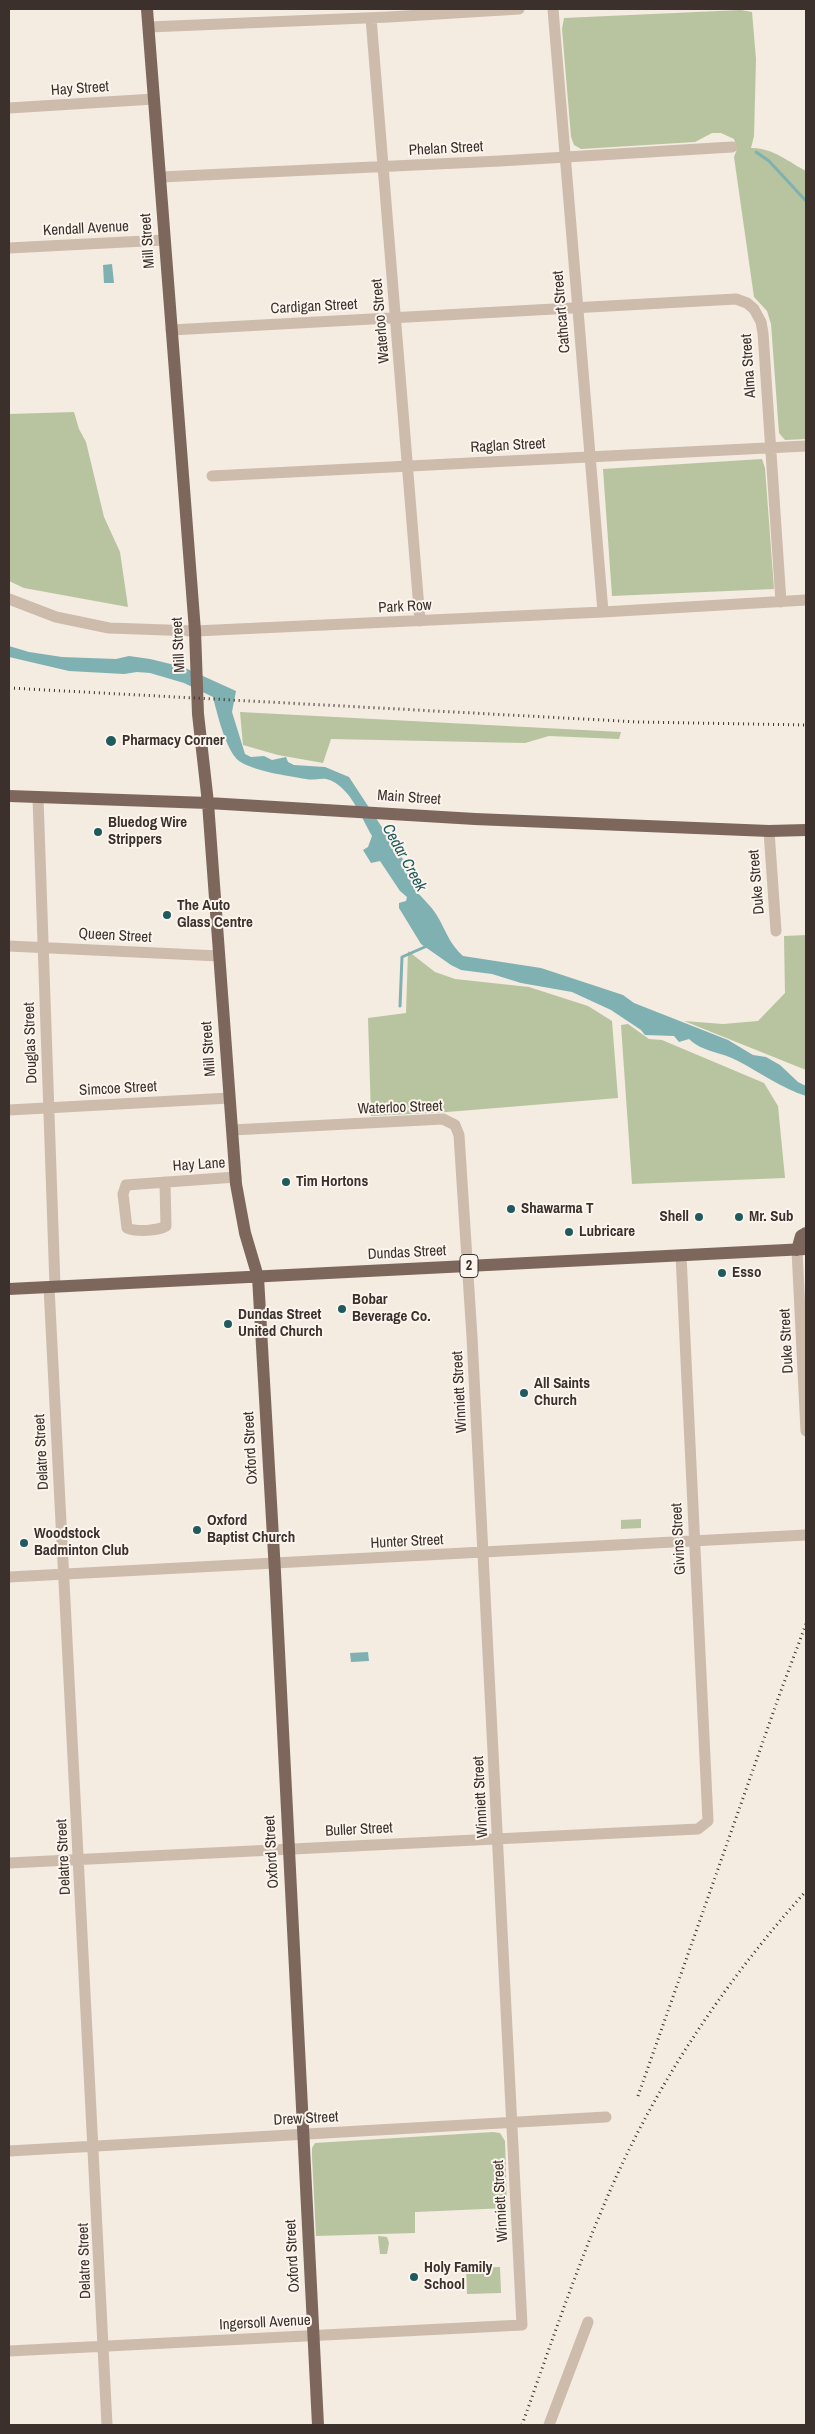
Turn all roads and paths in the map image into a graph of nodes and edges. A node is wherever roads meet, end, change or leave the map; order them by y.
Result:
1 (147, 9) edge
2 (519, 9) edge
3 (553, 9) edge
4 (371, 18) junction
5 (149, 27) junction
6 (154, 99) junction
7 (9, 108) edge
8 (732, 147) dead end
9 (565, 157) junction
10 (382, 167) junction
11 (161, 177) junction
12 (164, 240) junction
13 (9, 248) edge
14 (578, 307) junction
15 (396, 318) junction
16 (171, 330) junction
17 (806, 446) edge
18 (770, 447) junction
19 (589, 457) junction
20 (408, 466) junction
21 (212, 476) dead end
22 (9, 599) edge
23 (806, 600) edge
24 (781, 602) junction
25 (603, 612) junction
26 (420, 621) junction
27 (195, 631) junction
28 (9, 796) edge
29 (38, 798) junction
30 (208, 803) junction
31 (806, 830) edge
32 (769, 831) junction
33 (776, 932) dead end
34 (9, 946) edge
35 (42, 947) junction
36 (219, 956) junction
37 (229, 1098) junction
38 (48, 1108) junction
39 (9, 1110) edge
40 (232, 1130) junction
41 (236, 1177) junction
42 (165, 1182) junction
43 (806, 1233) edge
44 (801, 1249) edge
45 (681, 1255) junction
46 (468, 1266) junction
47 (258, 1277) junction
48 (52, 1287) junction
49 (9, 1289) edge
50 (806, 1432) edge
51 (806, 1536) edge
52 (694, 1542) junction
53 (483, 1554) junction
54 (275, 1563) junction
55 (64, 1574) junction
56 (9, 1577) edge
57 (708, 1821) joint
58 (498, 1838) junction
59 (288, 1849) junction
60 (79, 1859) junction
61 (9, 1863) edge
62 (606, 2117) dead end
63 (512, 2123) junction
64 (303, 2134) junction
65 (94, 2146) junction
66 (9, 2151) edge
67 (588, 2322) dead end
68 (522, 2325) joint
69 (313, 2335) junction
70 (103, 2346) junction
71 (9, 2350) edge
72 (107, 2425) edge
73 (318, 2425) edge
74 (549, 2425) edge

1 - 5 main road, Mill Street
2 - 4 street
3 - 9 street, Cathcart Street
4 - 5 street
4 - 10 street, Waterloo Street
5 - 6 main road, Mill Street
6 - 7 street, Hay Street
6 - 11 main road, Mill Street
8 - 9 street, Phelan Street
9 - 10 street, Phelan Street
9 - 14 street, Cathcart Street
10 - 11 street, Phelan Street
10 - 15 street, Waterloo Street
11 - 12 main road, Mill Street
12 - 13 street, Kendall Avenue
12 - 16 main road, Mill Street
14 - 15 street, Cardigan Street
14 - 18 street, Alma Street
14 - 19 street, Cathcart Street
15 - 16 street, Cardigan Street
15 - 20 street, Waterloo Street
16 - 27 main road, Mill Street
17 - 18 street, Raglan Street
18 - 19 street, Raglan Street
18 - 24 street, Alma Street
19 - 20 street, Raglan Street
19 - 25 street, Cathcart Street
20 - 21 street, Raglan Street
20 - 26 street, Waterloo Street
22 - 27 street, Park Row
23 - 24 street, Park Row
24 - 25 street, Park Row
25 - 26 street, Park Row
26 - 27 street, Park Row
27 - 30 main road, Mill Street
28 - 29 main road, Main Street
29 - 30 main road, Main Street
29 - 35 street, Douglas Street
30 - 32 main road, Main Street
30 - 36 main road, Mill Street
31 - 32 main road, Main Street
32 - 33 street, Duke Street
34 - 35 street, Queen Street
35 - 36 street, Queen Street
35 - 38 street, Douglas Street
36 - 37 main road, Mill Street
37 - 38 street, Simcoe Street
37 - 40 main road, Mill Street
38 - 39 street, Simcoe Street
38 - 48 street, Douglas Street
40 - 41 main road, Mill Street
40 - 46 street, Waterloo Street
41 - 42 street, Hay Lane
41 - 47 main road, Mill Street
42 - 42 street, Hay Lane
43 - 44 main road
44 - 45 main road, Dundas Street / 2
44 - 50 street, Duke Street
45 - 46 main road, Dundas Street / 2
45 - 52 street, Givins Street
46 - 47 main road, Dundas Street / 2
46 - 53 street, Winniett Street
47 - 48 main road, Dundas Street / 2
47 - 54 main road, Oxford Street
48 - 49 main road, Dundas Street / 2
48 - 55 street, Delatre Street
51 - 52 street, Hunter Street
52 - 53 street, Hunter Street
52 - 57 street, Givins Street
53 - 54 street, Hunter Street
53 - 58 street, Winniett Street
54 - 55 street, Hunter Street
54 - 59 main road, Oxford Street
55 - 56 street, Hunter Street
55 - 60 street, Delatre Street
57 - 58 street, Buller Street
58 - 59 street, Buller Street
58 - 63 street, Winniett Street
59 - 60 street, Buller Street
59 - 64 main road, Oxford Street
60 - 61 street, Buller Street
60 - 65 street, Delatre Street
62 - 63 street, Drew Street
63 - 64 street, Drew Street
63 - 68 street, Winniett Street
64 - 65 street, Drew Street
64 - 69 main road, Oxford Street
65 - 66 street, Drew Street
65 - 70 street, Delatre Street
67 - 74 street
68 - 69 street, Ingersoll Avenue
69 - 70 street, Ingersoll Avenue
69 - 73 main road, Oxford Street
70 - 71 street, Ingersoll Avenue
70 - 72 street, Delatre Street

